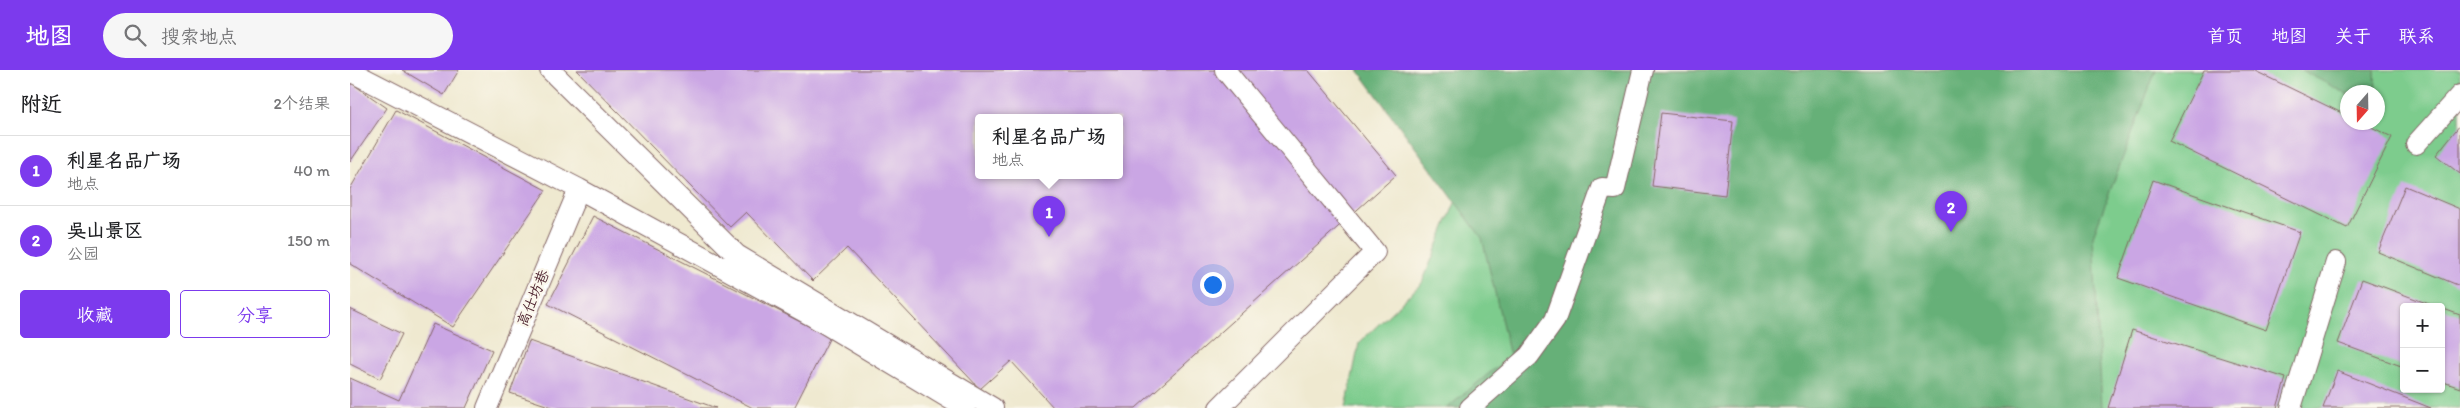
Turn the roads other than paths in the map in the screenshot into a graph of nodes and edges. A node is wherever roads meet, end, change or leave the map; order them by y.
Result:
1 (550, 70) edge
2 (1225, 70) edge
3 (1643, 70) edge
4 (350, 71) edge
5 (2460, 95) edge
6 (2416, 144) dead end
7 (579, 189) junction
8 (2336, 262) dead end
9 (487, 408) edge
10 (965, 408) edge
11 (993, 408) edge
12 (1219, 408) edge
13 (1470, 408) edge
14 (2291, 408) edge

1 - 11 lane
2 - 12 lane
3 - 13 lane
4 - 7 lane
5 - 6 lane
7 - 9 lane, 高仕坊巷
7 - 10 lane
8 - 14 lane

